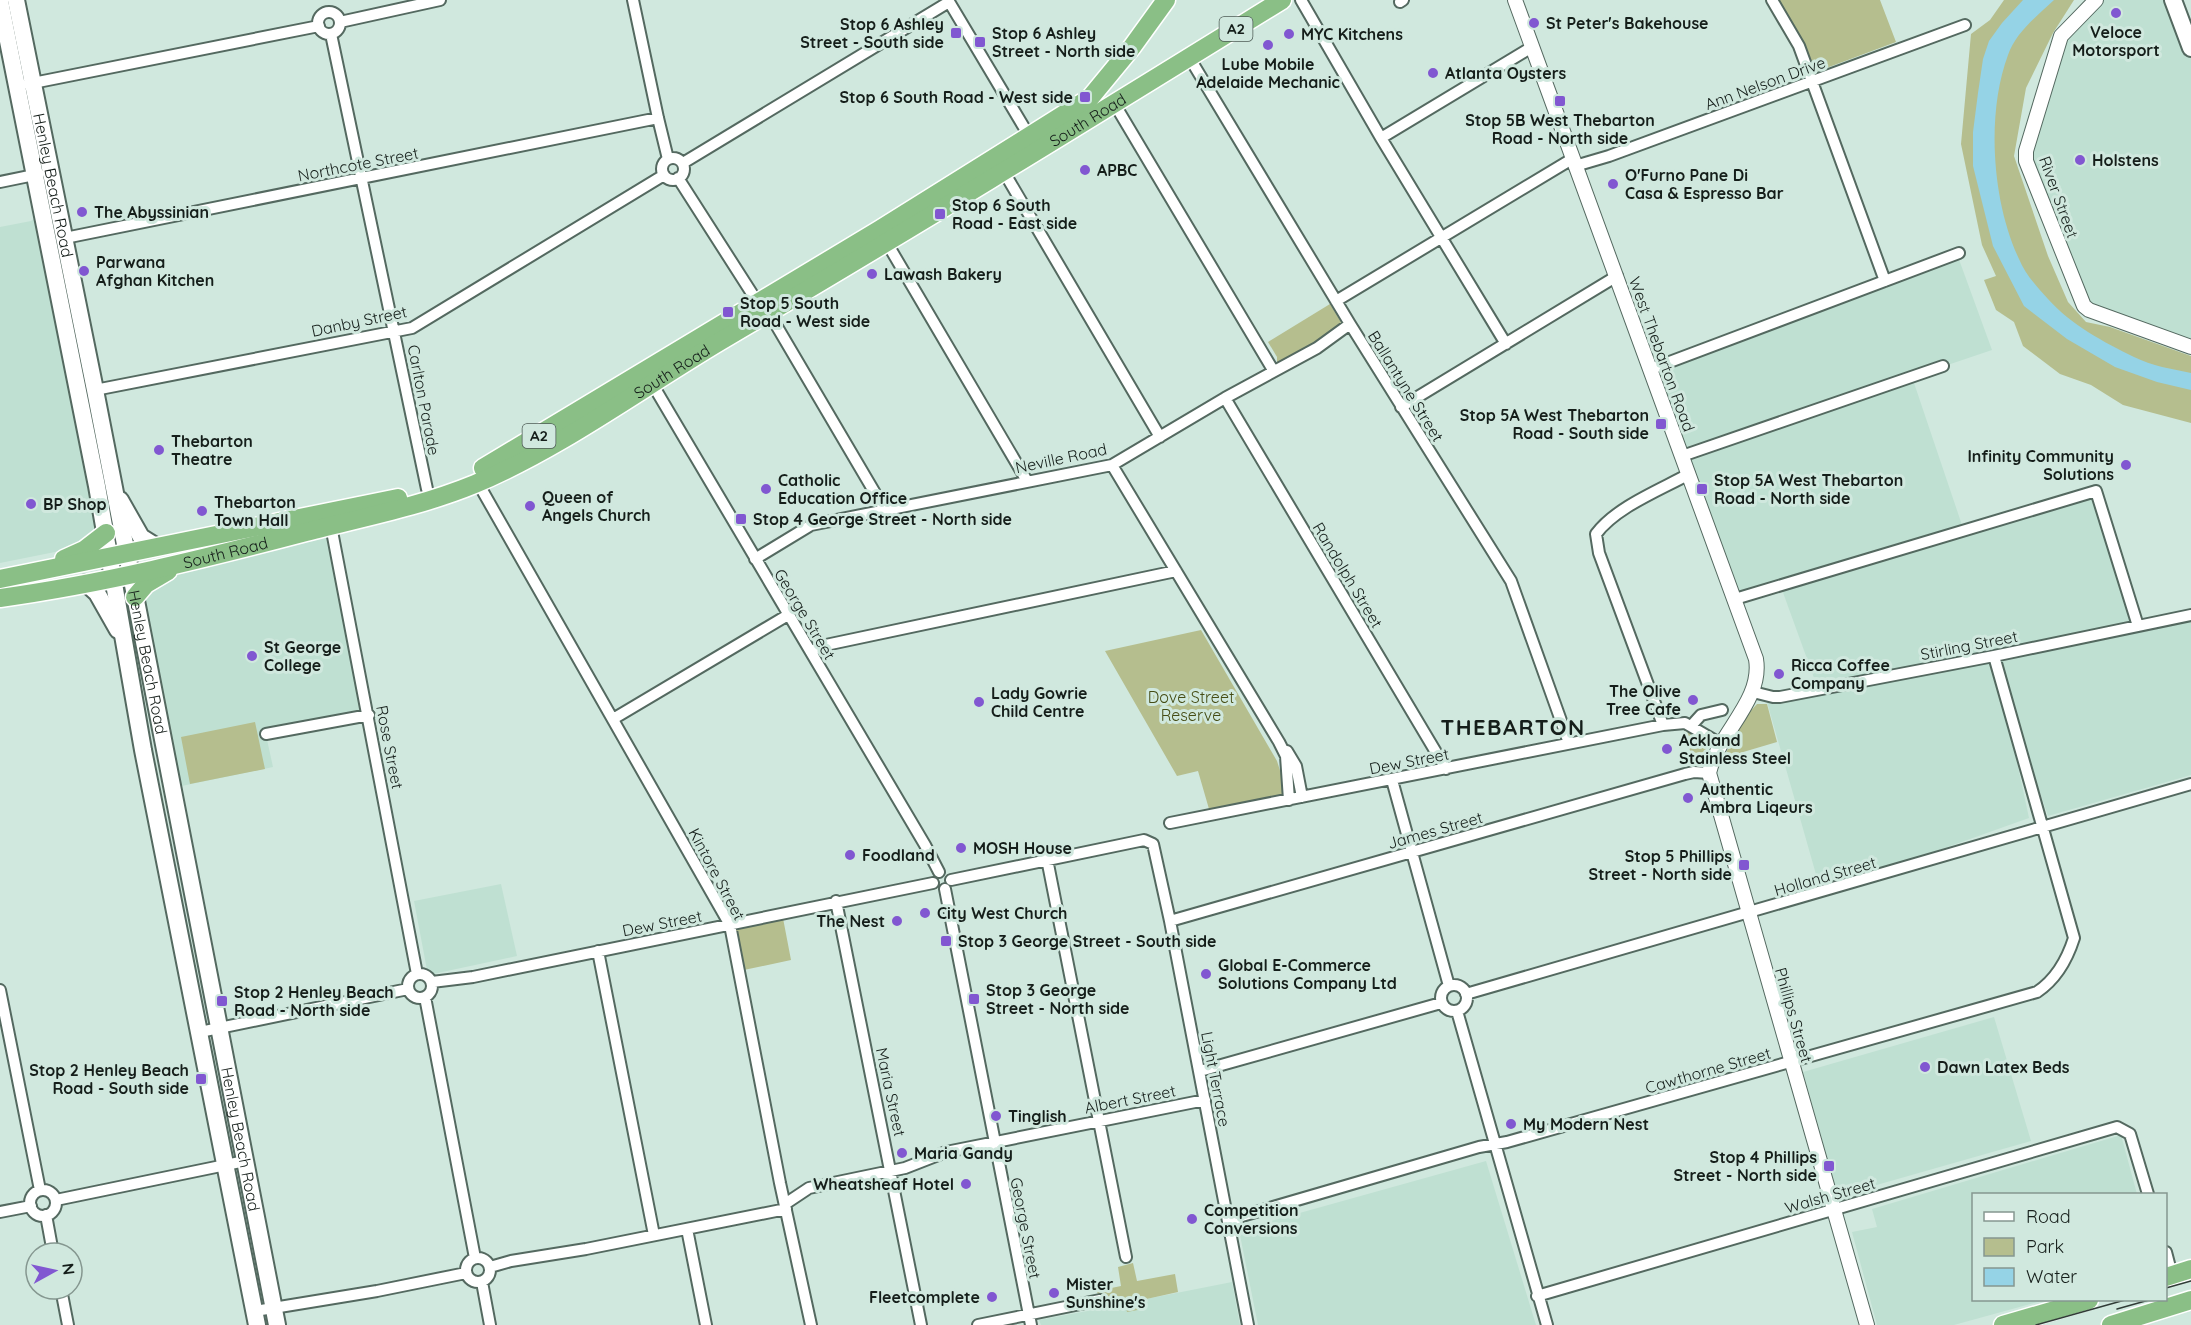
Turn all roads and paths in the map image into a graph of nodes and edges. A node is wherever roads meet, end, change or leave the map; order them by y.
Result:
1 (16, 0) edge
2 (326, 0) edge
3 (440, 0) edge
4 (633, 0) edge
5 (1166, 0) edge
6 (1282, 0) edge
7 (1301, 0) edge
8 (1515, 0) edge
9 (1772, 0) edge
10 (2096, 0) edge
11 (2173, 0) edge
12 (0, 1) edge
13 (948, 1) edge
14 (328, 12) junction
15 (340, 22) junction
16 (1965, 25) dead end
17 (319, 26) junction
18 (331, 34) junction
19 (1532, 47) junction
20 (2191, 48) edge
21 (1189, 57) junction
22 (1812, 81) junction
23 (25, 84) junction
24 (1114, 103) junction
25 (658, 118) junction
26 (1381, 138) junction
27 (1034, 143) junction
28 (668, 159) junction
29 (1573, 162) junction
30 (683, 163) junction
31 (1000, 165) junction
32 (44, 173) junction
33 (664, 175) junction
34 (678, 178) junction
35 (361, 179) junction
36 (0, 182) edge
37 (883, 236) junction
38 (1442, 237) junction
39 (64, 238) junction
40 (1959, 253) dead end
41 (1617, 276) junction
42 (1885, 281) junction
43 (1336, 301) junction
44 (763, 308) junction
45 (1350, 324) junction
46 (395, 330) junction
47 (1506, 344) junction
48 (2191, 347) edge
49 (1943, 366) dead end
50 (1651, 369) junction
51 (1273, 370) junction
52 (649, 378) junction
53 (95, 390) junction
54 (1225, 398) junction
55 (1401, 407) junction
56 (1160, 437) junction
57 (1682, 456) junction
58 (1112, 465) junction
59 (1689, 474) junction
60 (1027, 481) junction
61 (478, 483) junction
62 (114, 489) junction
63 (427, 489) junction
64 (885, 510) junction
65 (330, 519) junction
66 (106, 533) junction
67 (157, 547) junction
68 (118, 555) junction
69 (755, 559) junction
70 (185, 562) junction
71 (1176, 571) junction
72 (32, 573) junction
73 (122, 575) junction
74 (0, 579) edge
75 (86, 583) junction
76 (135, 597) junction
77 (0, 598) edge
78 (1735, 599) junction
79 (788, 615) junction
80 (2191, 615) edge
81 (2138, 626) junction
82 (126, 644) junction
83 (811, 652) junction
84 (1994, 656) junction
85 (1753, 692) junction
86 (1722, 710) dead end
87 (369, 715) junction
88 (612, 719) junction
89 (1663, 725) junction
90 (1691, 726) junction
91 (266, 734) dead end
92 (1279, 742) junction
93 (1569, 743) junction
94 (1721, 744) junction
95 (1446, 769) junction
96 (1709, 773) junction
97 (1392, 780) junction
98 (2191, 784) edge
99 (1302, 797) junction
100 (1289, 800) junction
101 (1170, 823) dead end
102 (2043, 827) junction
103 (1413, 851) junction
104 (1047, 859) junction
105 (939, 872) junction
106 (933, 883) junction
107 (948, 884) junction
108 (836, 901) junction
109 (1748, 914) junction
110 (1170, 921) junction
111 (730, 925) junction
112 (598, 951) junction
113 (417, 974) junction
114 (432, 982) junction
115 (1449, 986) junction
116 (408, 989) junction
117 (0, 990) edge
118 (1466, 994) junction
119 (425, 997) junction
120 (1441, 1003) junction
121 (1457, 1011) junction
122 (220, 1028) junction
123 (200, 1032) junction
124 (1791, 1063) junction
125 (1200, 1071) junction
126 (1205, 1100) junction
127 (1100, 1120) junction
128 (994, 1141) junction
129 (1495, 1145) junction
130 (245, 1161) junction
131 (226, 1165) junction
132 (891, 1170) junction
133 (40, 1190) junction
134 (2148, 1193) edge
135 (56, 1200) junction
136 (31, 1206) junction
137 (785, 1207) junction
138 (1833, 1210) junction
139 (0, 1212) edge
140 (45, 1215) junction
141 (1228, 1224) junction
142 (687, 1229) junction
143 (654, 1235) junction
144 (50, 1241) edge
145 (1126, 1257) dead end
146 (475, 1258) junction
147 (2167, 1260) edge
148 (490, 1267) junction
149 (2191, 1269) edge
150 (466, 1273) junction
151 (2169, 1276) edge
152 (482, 1282) junction
153 (1538, 1296) junction
154 (1100, 1300) dead end
155 (2191, 1300) edge
156 (63, 1301) edge
157 (2082, 1301) edge
158 (274, 1307) junction
159 (256, 1318) edge
160 (1029, 1320) edge
161 (68, 1325) edge
162 (277, 1325) edge
163 (490, 1325) edge
164 (706, 1325) edge
165 (810, 1325) edge
166 (921, 1325) edge
167 (978, 1325) edge
168 (1248, 1325) edge
169 (1547, 1325) edge
170 (1867, 1325) edge
171 (2003, 1325) edge
172 (2111, 1325) edge

1 - 23 main road, Henley Beach Road
2 - 14 street
3 - 15 street
4 - 25 street
5 - 27 highway, South Road / A2
6 - 21 highway, South Road / A2
7 - 26 street
8 - 19 street, West Thebarton Road
9 - 22 street
10 - 48 street, River Street
11 - 20 main road
12 - 23 main road, Henley Beach Road
13 - 27 street
13 - 30 street
14 - 15 street
14 - 17 street
15 - 18 street
16 - 22 street, Ann Nelson Drive
17 - 18 street
17 - 23 street
18 - 35 street, Carlton Parade
19 - 26 street
19 - 29 street, West Thebarton Road
21 - 24 highway, South Road / A2
21 - 43 street, Ballantyne Street
22 - 29 street, Ann Nelson Drive
22 - 42 street
23 - 32 main road, Henley Beach Road
24 - 27 highway, South Road / A2
24 - 51 street
25 - 28 street
25 - 35 street, Northcote Street
26 - 38 street
27 - 31 highway, South Road / A2
28 - 30 street
28 - 33 street
29 - 38 street, Ann Nelson Drive
29 - 41 street, West Thebarton Road
30 - 34 street
31 - 37 highway, South Road / A2
31 - 56 street
32 - 36 street
32 - 39 main road, Henley Beach Road
32 - 66 main road, Henley Beach Road
33 - 34 street
33 - 46 street, Danby Street
34 - 44 street
35 - 39 street, Northcote Street
35 - 46 street, Carlton Parade
37 - 44 highway, South Road / A2
37 - 60 street
38 - 43 street, Ann Nelson Drive
38 - 47 street
39 - 53 main road, Henley Beach Road
40 - 42 street
41 - 47 street
41 - 50 street, West Thebarton Road
42 - 50 street
43 - 45 street, Ballantyne Street
44 - 52 highway, South Road / A2
44 - 64 street
45 - 51 street, Neville Road
45 - 55 street, Ballantyne Street
46 - 53 street, Danby Street
46 - 63 street, Carlton Parade
47 - 55 street
49 - 57 street
50 - 57 street, West Thebarton Road
51 - 54 street, Neville Road
52 - 61 highway, South Road / A2
52 - 63 highway, South Road / A2
52 - 69 street, George Street
53 - 62 main road, Henley Beach Road
54 - 56 street, Neville Road
54 - 95 street, Randolph Street
55 - 93 street, Ballantyne Street
56 - 58 street, Neville Road
57 - 59 street, West Thebarton Road
58 - 60 street, Neville Road
58 - 71 street
59 - 78 street, West Thebarton Road
59 - 89 street
60 - 64 street, Neville Road
61 - 65 highway, South Road / A2
61 - 88 street, Kintore Street
62 - 67 main road
62 - 68 main road, Henley Beach Road
63 - 65 highway, South Road / A2
64 - 69 street, Neville Road
65 - 67 highway, South Road / A2
65 - 70 highway, South Road / A2
65 - 87 street, Rose Street
66 - 68 main road, Henley Beach Road
66 - 72 highway
67 - 68 highway, South Road / A2
68 - 72 highway, South Road / A2
68 - 73 main road, Henley Beach Road
69 - 79 street, George Street
70 - 73 highway, South Road / A2
70 - 76 highway
71 - 83 street
71 - 92 street
72 - 74 highway, South Road / A2
73 - 75 highway, South Road / A2
73 - 76 main road, Henley Beach Road
73 - 82 main road, Henley Beach Road
75 - 77 highway, South Road / A2
75 - 82 main road
76 - 122 main road, Henley Beach Road
78 - 81 street
78 - 85 street, West Thebarton Road
79 - 83 street, George Street
79 - 88 street
80 - 81 street, Stirling Street
81 - 84 street, Stirling Street
82 - 123 main road, Henley Beach Road
83 - 105 street, George Street
84 - 85 street, Stirling Street
84 - 102 street
85 - 94 street, West Thebarton Road
86 - 90 street
87 - 91 street
87 - 113 street, Rose Street
88 - 111 street, Kintore Street
89 - 90 street, Dew Street
89 - 93 street, Dew Street
90 - 94 street, Dew Street
92 - 99 street
92 - 100 street
93 - 95 street, Dew Street
94 - 96 street
95 - 97 street, Dew Street
96 - 103 street, James Street
96 - 109 street, Phillips Street
97 - 99 street, Dew Street
97 - 103 street
98 - 102 street, Holland Street
99 - 100 street, Dew Street
100 - 101 street, Dew Street
102 - 109 street, Holland Street
102 - 124 street, Cawthorne Street
103 - 110 street, James Street
103 - 115 street
104 - 107 street
104 - 110 street, Light Terrace
104 - 127 street
105 - 106 street
105 - 107 street
106 - 107 street
106 - 108 street, Dew Street
107 - 128 street, George Street
108 - 111 street, Dew Street
108 - 132 street, Maria Street
109 - 118 street, Holland Street
109 - 124 street, Phillips Street
110 - 125 street, Light Terrace
111 - 112 street, Dew Street
111 - 137 street, Kintore Street
112 - 114 street, Dew Street
112 - 143 street
113 - 114 street
113 - 116 street
114 - 119 street
115 - 118 street
115 - 120 street
116 - 119 street
116 - 122 street
117 - 133 street
118 - 121 street
119 - 146 street
120 - 121 street
120 - 125 street
121 - 129 street
122 - 123 street
122 - 130 main road, Henley Beach Road
123 - 131 main road, Henley Beach Road
124 - 129 street, Cawthorne Street
124 - 138 street, Phillips Street
125 - 126 street, Light Terrace
126 - 127 street, Albert Street
126 - 141 street, Light Terrace
127 - 128 street, Albert Street
127 - 145 street
128 - 132 street, Albert Street
128 - 160 street, George Street
129 - 141 street, Cawthorne Street
129 - 153 street
130 - 131 street
130 - 158 main road, Henley Beach Road
131 - 135 street
131 - 159 main road, Henley Beach Road
132 - 137 street, Albert Street
132 - 166 street, Maria Street
133 - 135 street
133 - 136 street
134 - 138 street, Walsh Street
135 - 140 street
136 - 139 street
136 - 140 street
137 - 142 street
137 - 165 street, Kintore Street
138 - 153 street, Walsh Street
138 - 170 street, Phillips Street
140 - 144 street
141 - 168 street, Light Terrace
142 - 143 street
142 - 164 street
143 - 148 street
146 - 148 street
146 - 150 street
147 - 151 street
148 - 152 street
149 - 151 highway
150 - 152 street
150 - 158 street
152 - 163 street
153 - 169 street
154 - 160 street
155 - 172 highway
156 - 161 street
157 - 171 highway
158 - 159 street
158 - 162 main road, Henley Beach Road
160 - 167 street

